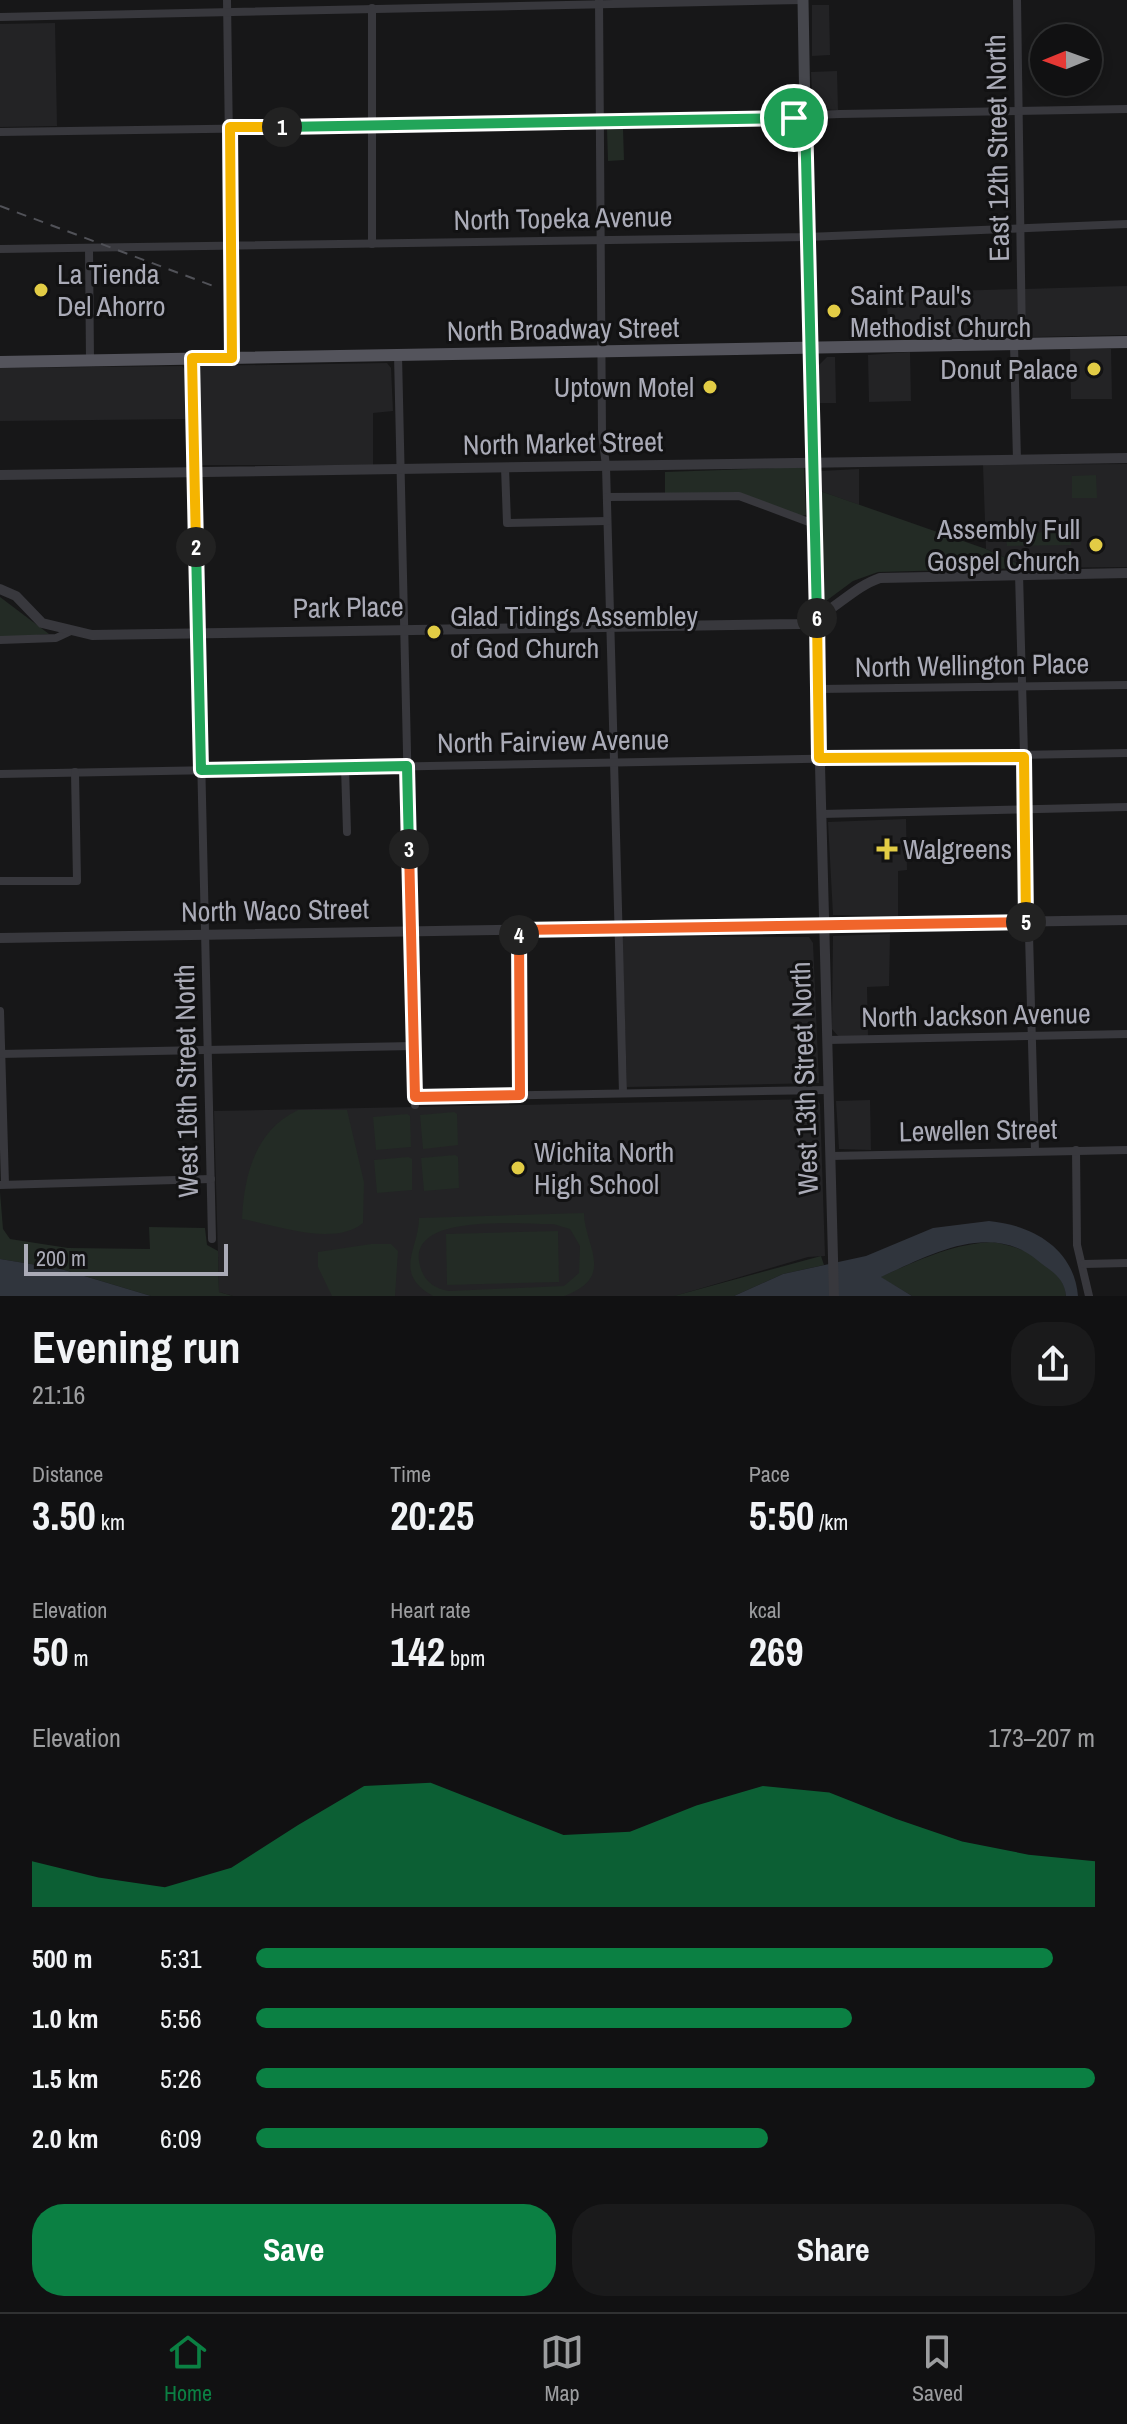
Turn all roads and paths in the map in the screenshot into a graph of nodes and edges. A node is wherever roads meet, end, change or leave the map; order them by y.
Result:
1 (227, 0) edge
2 (802, 0) edge
3 (1017, 0) edge
4 (599, 2) edge
5 (396, 4) edge
6 (372, 8) junction
7 (227, 14) junction
8 (0, 17) edge
9 (1127, 109) edge
10 (1018, 111) junction
11 (805, 116) junction
12 (599, 123) junction
13 (230, 127) junction
14 (370, 127) junction
15 (0, 132) edge
16 (1127, 224) edge
17 (1019, 229) junction
18 (807, 237) junction
19 (600, 239) junction
20 (372, 244) junction
21 (229, 247) junction
22 (89, 248) junction
23 (0, 249) edge
24 (1127, 342) edge
25 (1018, 344) junction
26 (809, 348) junction
27 (600, 352) junction
28 (398, 355) junction
29 (192, 358) junction
30 (232, 358) junction
31 (90, 360) junction
32 (0, 362) edge
33 (1127, 458) edge
34 (1017, 460) junction
35 (813, 463) junction
36 (606, 466) junction
37 (505, 467) junction
38 (400, 469) junction
39 (194, 473) junction
40 (0, 475) edge
41 (607, 497) junction
42 (607, 521) junction
43 (814, 524) junction
44 (1127, 573) edge
45 (1019, 574) junction
46 (0, 589) edge
47 (817, 618) junction
48 (610, 627) junction
49 (404, 630) junction
50 (71, 631) junction
51 (197, 633) junction
52 (0, 640) edge
53 (1127, 685) edge
54 (1022, 687) junction
55 (818, 689) junction
56 (1127, 753) edge
57 (1024, 757) junction
58 (819, 758) junction
59 (613, 762) junction
60 (407, 766) junction
61 (345, 767) junction
62 (201, 770) junction
63 (75, 772) junction
64 (0, 774) edge
65 (1127, 807) edge
66 (1025, 809) junction
67 (821, 814) junction
68 (347, 832) dead end
69 (0, 881) edge
70 (1127, 920) edge
71 (1028, 922) junction
72 (824, 925) junction
73 (618, 928) junction
74 (519, 930) junction
75 (412, 931) junction
76 (205, 935) junction
77 (0, 938) edge
78 (0, 1011) edge
79 (1127, 1034) edge
80 (1032, 1036) junction
81 (827, 1040) junction
82 (414, 1046) junction
83 (207, 1049) junction
84 (0, 1054) edge
85 (828, 1090) junction
86 (623, 1093) junction
87 (520, 1095) junction
88 (1076, 1150) junction
89 (1127, 1150) edge
90 (1035, 1151) junction
91 (831, 1156) junction
92 (211, 1179) junction
93 (2, 1185) edge
94 (212, 1239) dead end
95 (1127, 1263) edge
96 (1084, 1264) junction
97 (834, 1296) edge
98 (1089, 1296) edge

1 - 7 street
2 - 4 street
2 - 11 main road
3 - 10 street, East 12th Street North
4 - 5 street
4 - 12 street
5 - 6 street
6 - 7 street
6 - 14 street
7 - 8 street
7 - 13 street
9 - 10 street
10 - 11 street
10 - 17 street, East 12th Street North
11 - 12 street
11 - 18 main road
12 - 14 street
12 - 19 street
13 - 14 street
13 - 15 street
13 - 21 street
14 - 20 street
16 - 17 street, North Topeka Avenue
17 - 18 street, North Topeka Avenue
17 - 25 street, East 12th Street North
18 - 19 street, North Topeka Avenue
18 - 26 main road
19 - 20 street, North Topeka Avenue
19 - 27 street
20 - 21 street, North Topeka Avenue
21 - 22 street, North Topeka Avenue
21 - 30 street
22 - 23 street, North Topeka Avenue
22 - 31 street
24 - 25 main road, North Broadway Street
25 - 26 main road, North Broadway Street
25 - 34 street, East 12th Street North
26 - 27 main road, North Broadway Street
26 - 35 street, West 13th Street North
27 - 28 main road, North Broadway Street
27 - 36 street
28 - 30 main road, North Broadway Street
28 - 38 street
29 - 30 main road, North Broadway Street
29 - 31 main road, North Broadway Street
29 - 39 street, West 16th Street North
31 - 32 main road, North Broadway Street
33 - 34 street, North Market Street
34 - 35 street, North Market Street
35 - 36 street, North Market Street
35 - 43 street, West 13th Street North
36 - 37 street, North Market Street
36 - 41 street
37 - 38 street, North Market Street
37 - 42 street
38 - 39 street, North Market Street
38 - 49 street
39 - 40 street, North Market Street
39 - 51 street, West 16th Street North
41 - 42 street
41 - 43 street
42 - 48 street
43 - 47 street, West 13th Street North
44 - 45 street
45 - 47 street
45 - 54 street
46 - 50 street, Park Place
47 - 48 street, Park Place
47 - 55 street, West 13th Street North
48 - 49 street, Park Place
48 - 59 street
49 - 51 street, Park Place
49 - 60 street
50 - 51 street, Park Place
50 - 52 street, Park Place
51 - 62 street, West 16th Street North
53 - 54 street, North Wellington Place
54 - 55 street, North Wellington Place
54 - 57 street
55 - 58 street, West 13th Street North
56 - 57 street, North Fairview Avenue
57 - 58 street, North Fairview Avenue
57 - 66 street
58 - 59 street, North Fairview Avenue
58 - 67 street, West 13th Street North
59 - 60 street, North Fairview Avenue
59 - 73 street
60 - 61 street, North Fairview Avenue
60 - 75 street
61 - 62 street, North Fairview Avenue
61 - 68 street
62 - 63 street, North Fairview Avenue
62 - 76 street, West 16th Street North
63 - 64 street, North Fairview Avenue
63 - 69 street
65 - 66 street
66 - 67 street
66 - 71 street
67 - 72 street, West 13th Street North
70 - 71 street, North Waco Street
71 - 72 street, North Waco Street
71 - 80 street
72 - 73 street, North Waco Street
72 - 81 street, West 13th Street North
73 - 74 street, North Waco Street
73 - 86 street
74 - 75 street, North Waco Street
74 - 87 street
75 - 76 street, North Waco Street
75 - 82 street
76 - 77 street, North Waco Street
76 - 83 street, West 16th Street North
78 - 84 street
79 - 80 street, North Jackson Avenue
80 - 81 street, North Jackson Avenue
80 - 90 street
81 - 85 street, West 13th Street North
82 - 83 street
82 - 87 street
83 - 84 street
83 - 92 street, West 16th Street North
84 - 93 street
85 - 86 street
85 - 91 street, West 13th Street North
86 - 87 street
88 - 89 street, Lewellen Street
88 - 90 street, Lewellen Street
88 - 96 street
90 - 91 street, Lewellen Street
91 - 97 street, West 13th Street North
92 - 93 street
92 - 94 street, West 16th Street North
95 - 96 street
96 - 98 street

